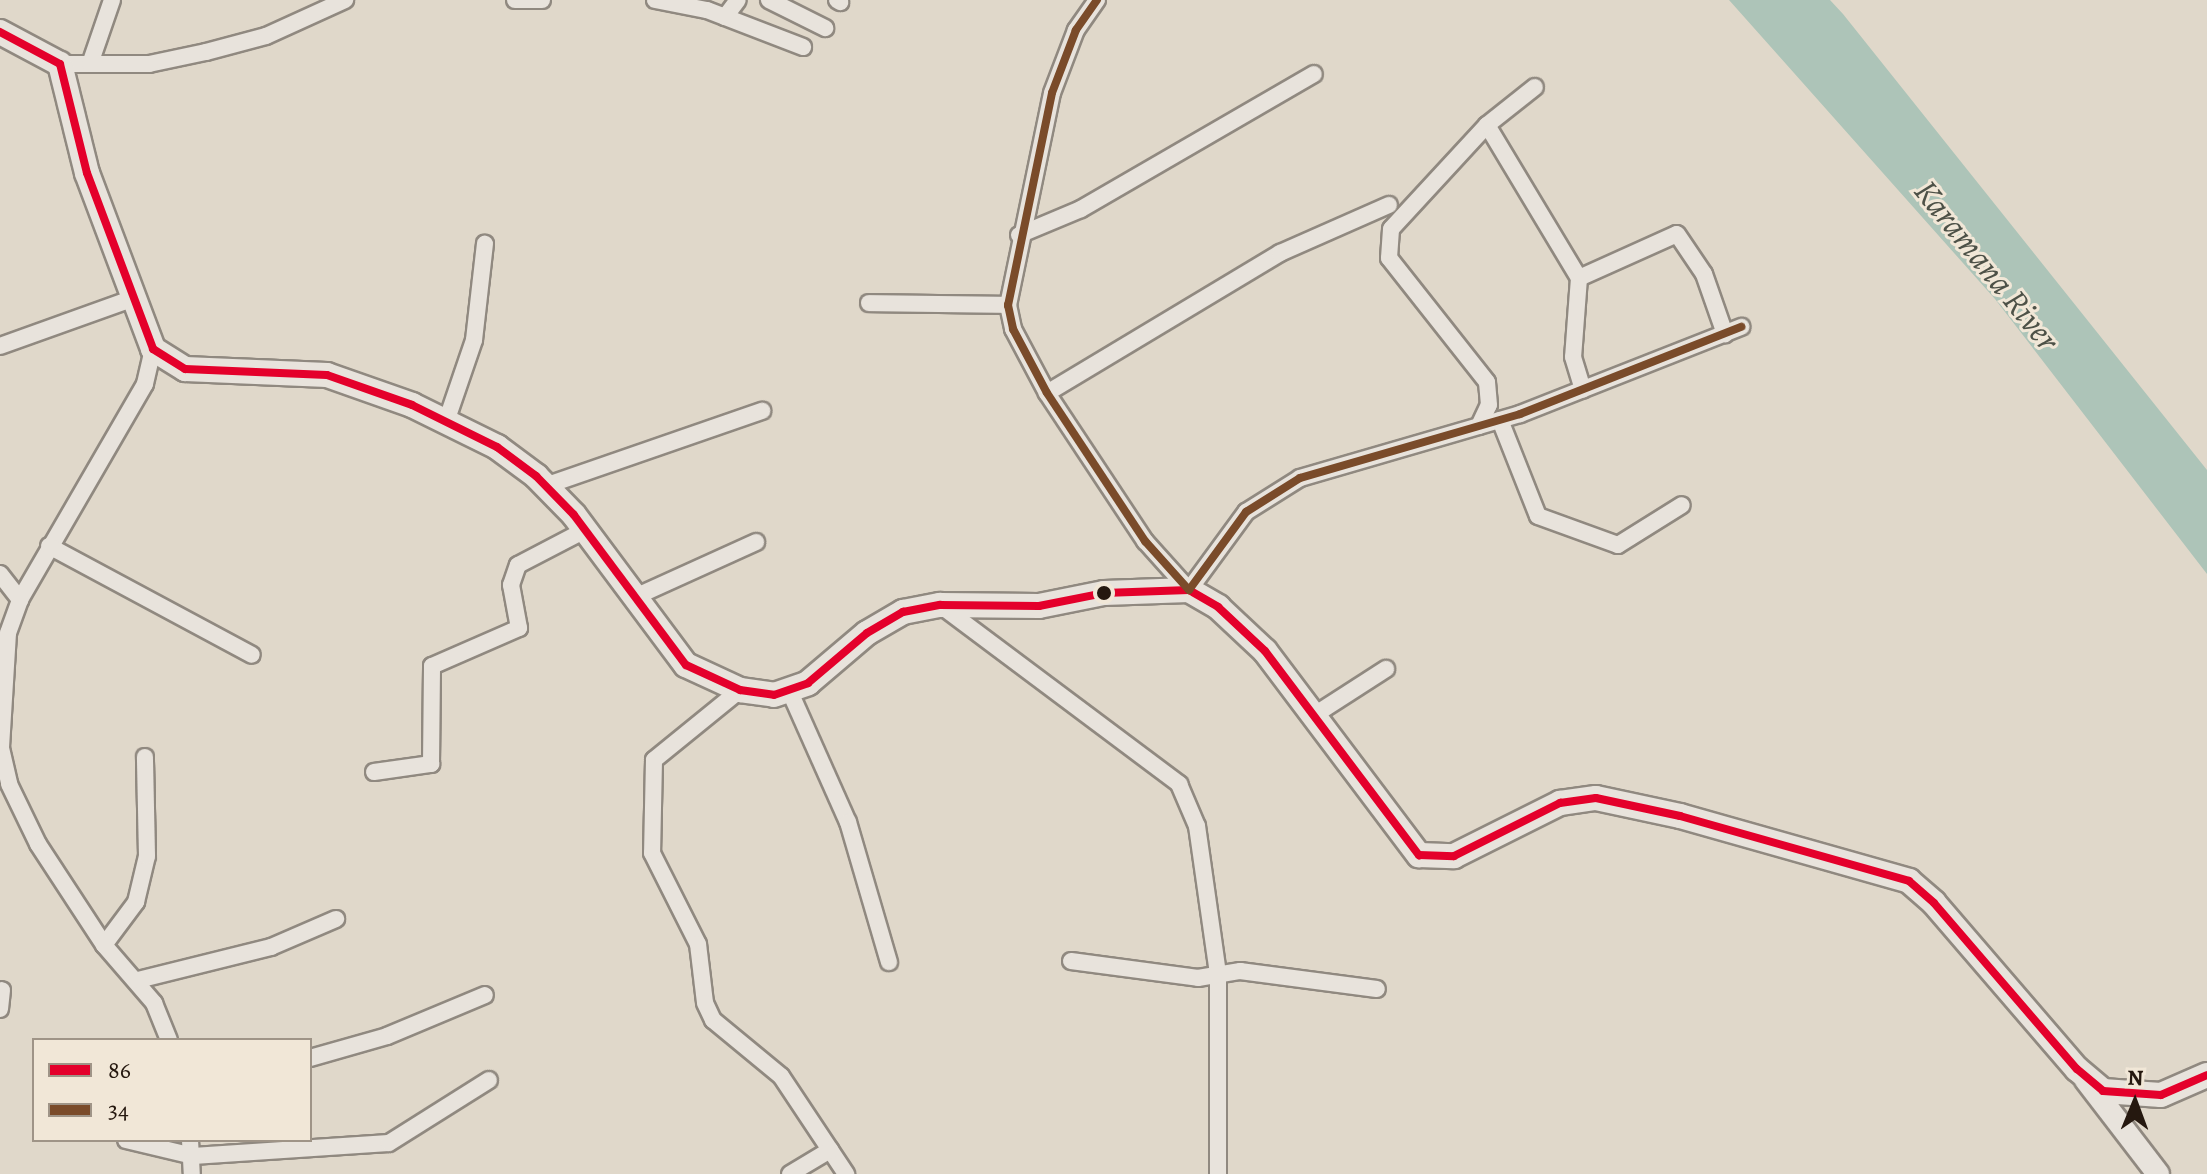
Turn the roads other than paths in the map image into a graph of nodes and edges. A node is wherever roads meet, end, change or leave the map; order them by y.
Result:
1 (112, 0) edge
2 (345, 0) edge
3 (515, 0) edge
4 (542, 0) edge
5 (655, 0) edge
6 (738, 0) edge
7 (769, 0) edge
8 (1097, 0) edge
9 (725, 17) junction
10 (825, 28) dead end
11 (0, 32) edge
12 (803, 47) dead end
13 (60, 64) junction
14 (90, 64) junction
15 (1314, 74) dead end
16 (1535, 87) dead end
17 (1487, 125) junction
18 (1389, 205) dead end
19 (1019, 235) junction
20 (485, 244) dead end
21 (1579, 278) junction
22 (134, 298) junction
23 (869, 303) dead end
24 (1008, 305) junction
25 (0, 346) edge
26 (153, 349) junction
27 (1583, 390) junction
28 (1047, 393) junction
29 (762, 411) dead end
30 (1500, 420) junction
31 (446, 422) junction
32 (1479, 426) junction
33 (545, 486) junction
34 (1682, 505) dead end
35 (585, 530) junction
36 (756, 542) dead end
37 (49, 546) junction
38 (0, 574) edge
39 (1189, 590) junction
40 (635, 597) junction
41 (20, 600) junction
42 (940, 605) junction
43 (252, 655) dead end
44 (1386, 669) dead end
45 (2, 677) edge
46 (740, 690) junction
47 (790, 692) junction
48 (1313, 716) junction
49 (145, 757) dead end
50 (374, 772) dead end
51 (3, 775) edge
52 (336, 919) dead end
53 (104, 945) junction
54 (1071, 961) dead end
55 (889, 962) dead end
56 (1218, 974) junction
57 (138, 980) junction
58 (1377, 989) dead end
59 (2, 990) dead end
60 (485, 995) dead end
61 (0, 1009) edge
62 (168, 1038) edge
63 (312, 1057) edge
64 (2077, 1069) junction
65 (2207, 1075) edge
66 (489, 1080) dead end
67 (142, 1142) edge
68 (192, 1148) edge
69 (830, 1150) junction
70 (192, 1174) edge
71 (790, 1174) edge
72 (846, 1174) edge
73 (1218, 1174) edge
74 (2158, 1174) edge

1 - 14 street
2 - 14 street
3 - 4 street
5 - 9 street
6 - 9 street
7 - 10 street
8 - 19 street
9 - 12 street
11 - 13 main road
13 - 14 street
13 - 22 main road
15 - 19 street
16 - 17 street
17 - 21 street
17 - 32 street
18 - 28 street
19 - 24 street
20 - 31 street
21 - 27 street
21 - 27 street
22 - 25 street
22 - 26 main road
23 - 24 street
24 - 28 street
26 - 31 main road
26 - 37 street
27 - 30 street
28 - 39 street
29 - 33 street
30 - 32 street
30 - 34 street
31 - 33 main road
32 - 39 street
33 - 35 main road
35 - 40 main road
35 - 50 street
36 - 40 street
37 - 41 street
37 - 43 street
38 - 41 street
39 - 42 main road
39 - 48 main road
40 - 46 main road
41 - 45 street
42 - 47 main road
42 - 56 street
44 - 48 street
45 - 51 street
46 - 47 main road
46 - 69 street
47 - 55 street
48 - 64 main road
49 - 53 street
51 - 53 street
52 - 57 street
53 - 57 street
54 - 56 street
56 - 58 street
56 - 73 street
57 - 62 street
59 - 61 street
60 - 63 street
64 - 65 main road
64 - 74 street
66 - 68 street
67 - 68 street
68 - 70 street
69 - 71 street
69 - 72 street

